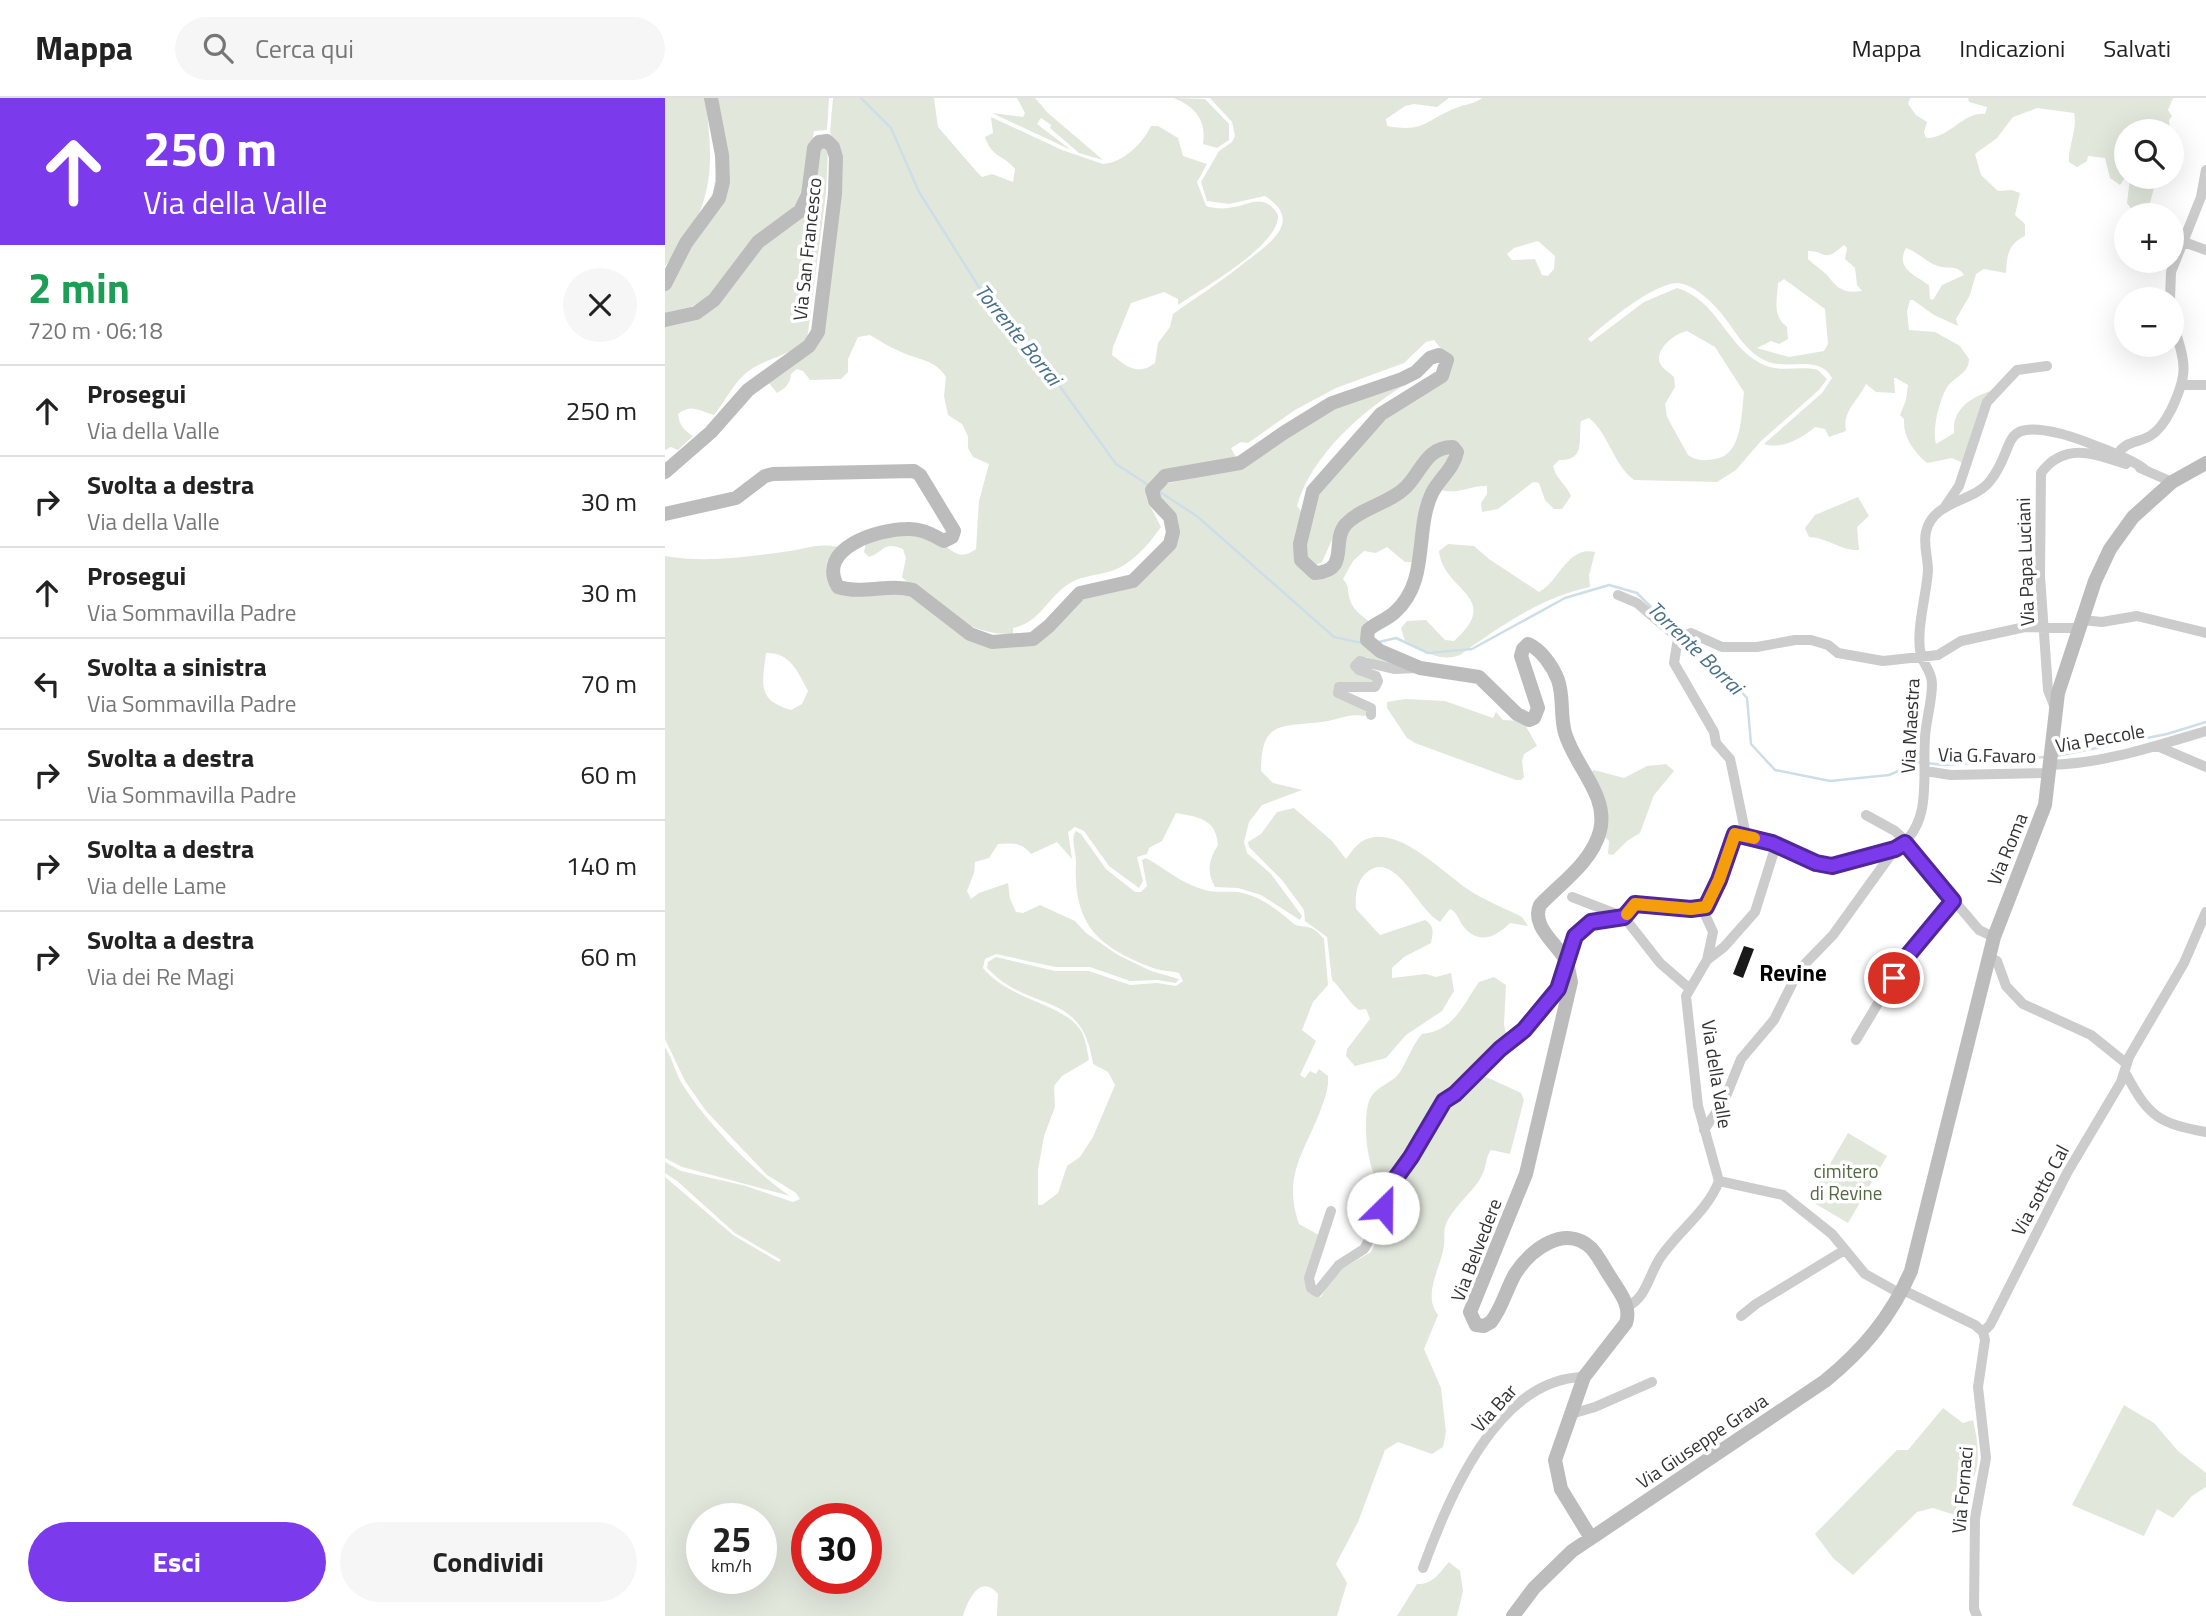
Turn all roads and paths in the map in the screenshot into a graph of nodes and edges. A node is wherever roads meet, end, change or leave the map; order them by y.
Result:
1 (711, 98) edge
2 (2206, 170) edge
3 (2184, 240) edge
4 (2184, 242) edge
5 (2206, 250) edge
6 (665, 284) edge
7 (665, 320) edge
8 (2183, 357) edge
9 (2047, 366) dead end
10 (2183, 385) junction
11 (2206, 385) edge
12 (2118, 454) junction
13 (2206, 463) edge
14 (2144, 470) junction
15 (665, 472) edge
16 (2172, 482) junction
17 (1946, 505) junction
18 (665, 514) edge
19 (1618, 595) dead end
20 (2081, 624) junction
21 (2044, 626) junction
22 (2206, 633) edge
23 (1681, 637) junction
24 (1922, 657) junction
25 (1420, 668) junction
26 (2055, 709) junction
27 (1371, 715) dead end
28 (2206, 731) edge
29 (2157, 746) junction
30 (2049, 766) junction
31 (2206, 767) edge
32 (1925, 768) junction
33 (1866, 815) dead end
34 (1746, 836) junction
35 (1905, 842) junction
36 (1776, 845) junction
37 (1895, 849) junction
38 (1572, 897) dead end
39 (1953, 901) junction
40 (1702, 908) junction
41 (2206, 912) edge
42 (1624, 917) junction
43 (1994, 937) junction
44 (1989, 957) junction
45 (1707, 960) junction
46 (1567, 963) junction
47 (1690, 989) junction
48 (1856, 1040) dead end
49 (2126, 1069) junction
50 (1704, 1130) junction
51 (2206, 1132) edge
52 (1719, 1181) junction
53 (1331, 1211) dead end
54 (1843, 1251) junction
55 (1902, 1292) junction
56 (1627, 1306) junction
57 (1741, 1316) dead end
58 (1983, 1332) junction
59 (1584, 1377) junction
60 (1652, 1382) dead end
61 (1571, 1414) junction
62 (1591, 1538) junction
63 (1423, 1568) dead end
64 (1513, 1616) edge
65 (1977, 1616) edge

1 - 6 street
2 - 3 street
4 - 5 street
7 - 15 street, Via San Francesco
8 - 10 street
9 - 17 street, Via Maestra
10 - 11 street
10 - 12 street
12 - 14 street
12 - 17 street
13 - 16 street, Via Roma
14 - 16 street, Via Papa Luciani
14 - 21 street, Via Papa Luciani
16 - 20 street, Via Roma
17 - 24 street, Via Maestra
18 - 25 street
19 - 23 street
20 - 21 street
20 - 22 street
20 - 26 street, Via Roma
21 - 24 street
21 - 26 street, Via Papa Luciani
23 - 24 street
23 - 34 street
24 - 32 street, Via Maestra
25 - 27 street
25 - 46 street
26 - 30 street, Via Roma
28 - 29 street, Via Peccole
29 - 30 street, Via Peccole
29 - 31 street, Via Peccole
30 - 32 street, Via G.Favaro
30 - 43 street, Via Roma
32 - 35 street, Via Maestra
33 - 35 street
34 - 36 street
34 - 40 street
35 - 37 street
35 - 39 street
36 - 37 street
36 - 45 street
37 - 50 street
38 - 42 street
39 - 43 street
39 - 48 street
40 - 42 street
40 - 45 street
41 - 49 street
42 - 46 street
42 - 47 street
43 - 44 street, Via Roma
44 - 49 street
44 - 55 street, Via Roma
45 - 47 street
46 - 53 street
46 - 56 street, Via Belvedere
47 - 50 street, Via della Valle
49 - 51 street
49 - 58 street, Via sotto Cal
50 - 52 street, Via della Valle
52 - 54 street
52 - 56 street
54 - 55 street
54 - 57 street
55 - 58 street
55 - 62 street, Via Giuseppe Grava
56 - 59 street
58 - 65 street, Via Fornaci
59 - 61 street
59 - 63 street, Via Bar
60 - 61 street
61 - 62 street
62 - 64 street, Via Giuseppe Grava

